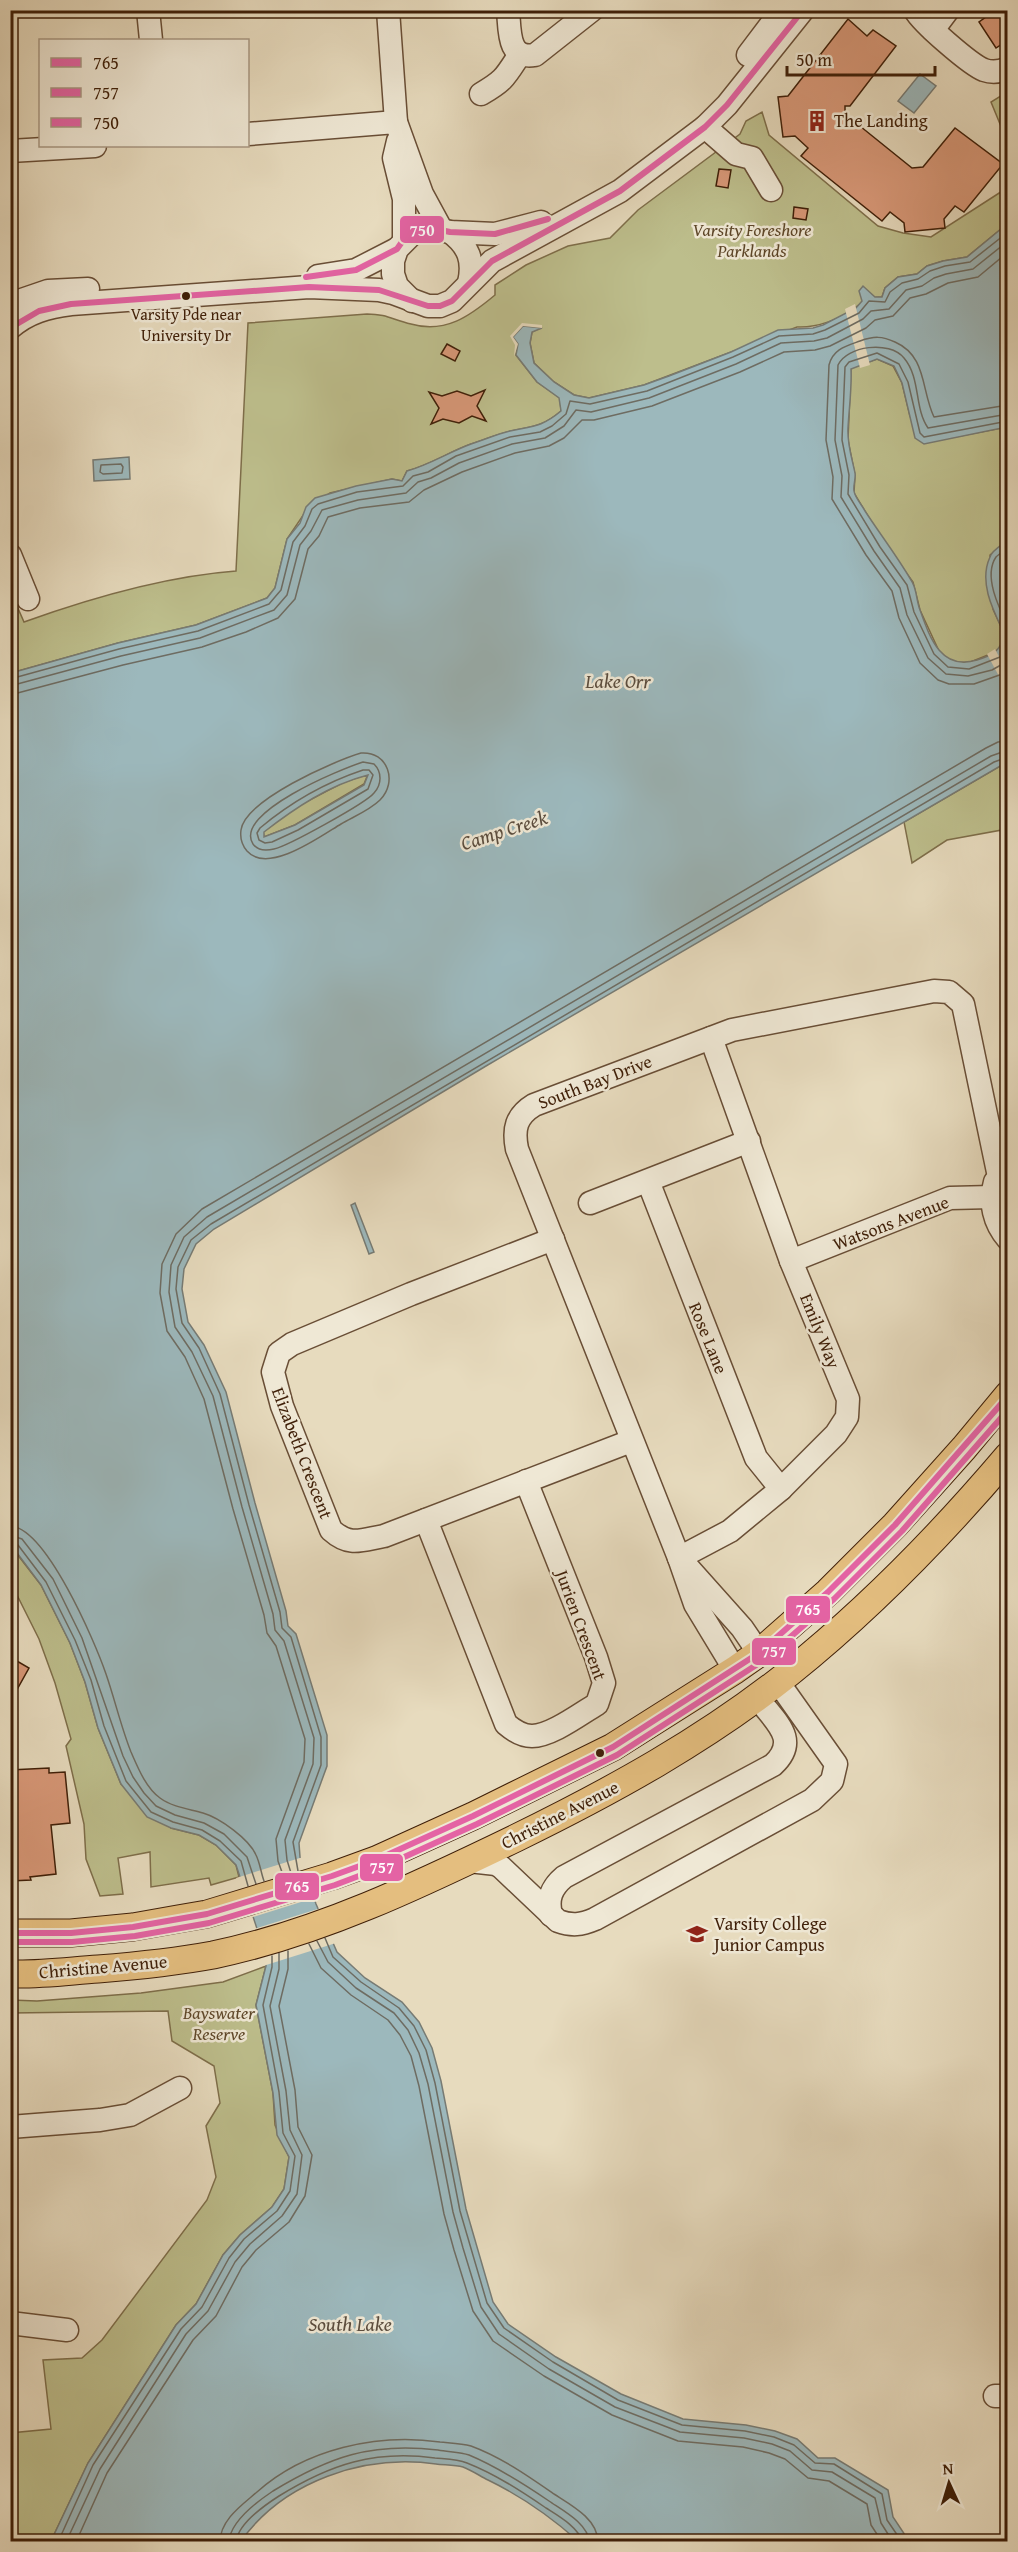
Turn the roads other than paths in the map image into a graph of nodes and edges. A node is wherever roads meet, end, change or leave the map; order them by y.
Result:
1 (148, 10) edge
2 (388, 10) edge
3 (508, 10) edge
4 (782, 10) edge
5 (792, 10) edge
6 (803, 10) edge
7 (895, 10) edge
8 (948, 10) edge
9 (583, 13) edge
10 (922, 19) edge
11 (766, 33) junction
12 (151, 39) edge
13 (520, 54) junction
14 (1008, 68) edge
15 (481, 94) dead end
16 (705, 127) junction
17 (398, 128) junction
18 (249, 134) edge
19 (78, 147) edge
20 (10, 151) edge
21 (771, 190) dead end
22 (446, 231) junction
23 (401, 244) junction
24 (469, 283) junction
25 (416, 303) junction
26 (10, 304) edge
27 (10, 328) edge
28 (10, 555) edge
29 (28, 599) dead end
30 (711, 1038) junction
31 (748, 1141) junction
32 (648, 1181) junction
33 (999, 1184) edge
34 (590, 1203) dead end
35 (553, 1239) junction
36 (1008, 1239) edge
37 (791, 1261) junction
38 (1008, 1395) edge
39 (631, 1441) junction
40 (1008, 1456) edge
41 (526, 1481) junction
42 (781, 1489) junction
43 (426, 1520) junction
44 (679, 1558) junction
45 (759, 1653) junction
46 (735, 1671) junction
47 (767, 1690) junction
48 (469, 1861) junction
49 (551, 1915) junction
50 (10, 1933) edge
51 (10, 1974) edge
52 (180, 2088) dead end
53 (10, 2127) edge
54 (10, 2323) edge
55 (67, 2330) dead end

1 - 12 street
2 - 17 street
3 - 13 street
4 - 11 street
5 - 11 street
6 - 16 street
7 - 10 street
8 - 10 street
9 - 13 street
10 - 14 street
11 - 22 street
13 - 15 street
16 - 21 street
16 - 24 street
17 - 18 street
17 - 22 street
17 - 23 street
19 - 20 street
22 - 23 street
22 - 24 street
23 - 25 street
23 - 26 street
24 - 25 street
25 - 27 street
28 - 29 street
30 - 31 street, Emily Way
30 - 33 street, South Bay Drive
30 - 35 street, South Bay Drive
31 - 32 street
31 - 37 street, Emily Way
32 - 34 street
32 - 42 street, Rose Lane
33 - 36 street, South Bay Drive
33 - 37 street, Watsons Avenue
35 - 39 street, South Bay Drive
35 - 43 street, Elizabeth Crescent
37 - 42 street, Emily Way
38 - 45 main road, Christine Avenue
39 - 41 street, Elizabeth Crescent
39 - 44 street, South Bay Drive
40 - 47 main road, Christine Avenue
41 - 43 street, Elizabeth Crescent
41 - 43 street, Jurien Crescent
42 - 44 street, Emily Way
44 - 45 street, South Bay Drive
44 - 46 street, South Bay Drive
45 - 46 main road, Christine Avenue
45 - 47 main road
46 - 47 main road
46 - 50 main road, Christine Avenue
47 - 48 main road, Christine Avenue
47 - 49 street
47 - 49 street
48 - 49 street
48 - 51 main road, Christine Avenue
52 - 53 street
54 - 55 street

